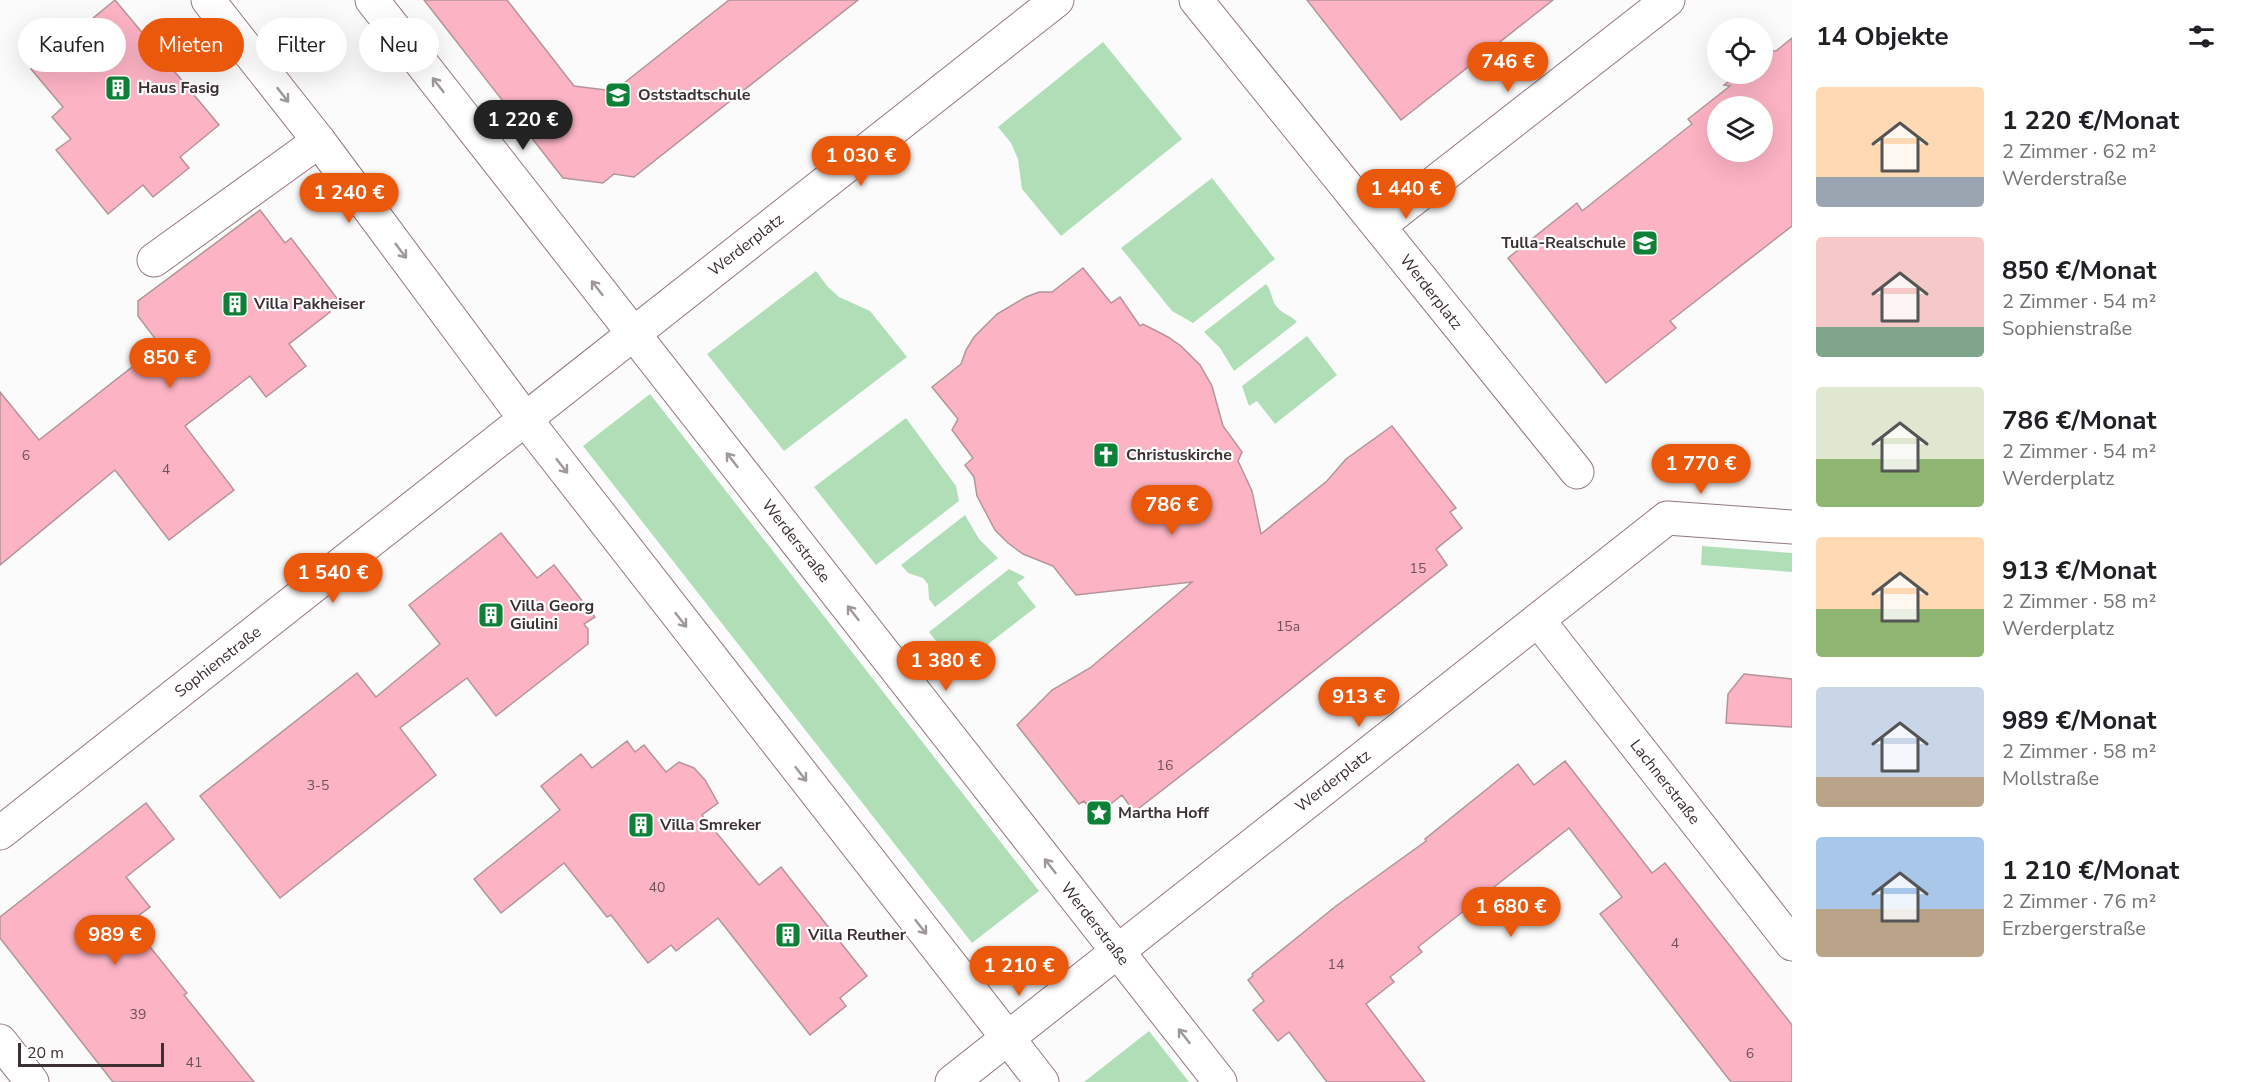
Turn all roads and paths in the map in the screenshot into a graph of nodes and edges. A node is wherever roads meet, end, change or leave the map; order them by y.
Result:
1 (208, 0) edge
2 (372, 0) edge
3 (1057, 0) edge
4 (1196, 0) edge
5 (1668, 0) edge
6 (319, 141) junction
7 (1379, 226) junction
8 (154, 260) dead end
9 (633, 334) junction
10 (526, 420) junction
11 (1577, 472) dead end
12 (1792, 527) edge
13 (1538, 620) junction
14 (0, 833) edge
15 (1792, 944) edge
16 (1117, 951) junction
17 (1007, 1039) junction
18 (0, 1041) edge
19 (32, 1082) edge
20 (952, 1082) edge
21 (1042, 1082) edge
22 (1220, 1082) edge

1 -> 6 street
9 -> 2 street, Werderstraße
3 - 9 street, Werderplatz
4 - 7 street, Werderplatz
5 - 7 street
6 - 8 street
6 -> 10 street
7 - 11 street, Werderplatz
9 - 10 street, Sophienstraße
16 -> 9 street, Werderstraße
10 - 14 street, Sophienstraße
10 -> 17 street
12 - 13 street, Werderplatz
13 - 15 street, Lachnerstraße
13 - 16 street, Werderplatz
16 - 17 street, Werderplatz
22 -> 16 street, Werderstraße
17 - 20 street, Werderplatz
17 - 21 street
18 - 19 street

